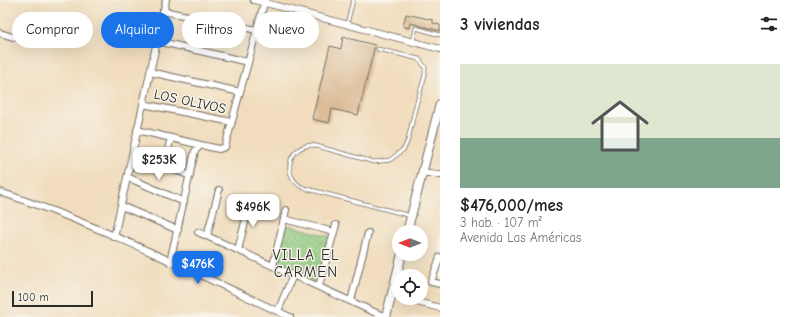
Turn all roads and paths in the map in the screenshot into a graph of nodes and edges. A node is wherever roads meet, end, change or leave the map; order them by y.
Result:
1 (166, 0) edge
2 (254, 0) edge
3 (353, 0) edge
4 (264, 1) edge
5 (163, 11) joint
6 (261, 12) edge
7 (182, 15) edge
8 (347, 24) junction
9 (0, 33) edge
10 (440, 35) edge
11 (12, 37) dead end
12 (254, 41) edge
13 (413, 41) junction
14 (174, 45) edge
15 (155, 48) edge
16 (440, 48) edge
17 (194, 49) joint
18 (378, 49) dead end
19 (248, 62) junction
20 (150, 72) junction
21 (240, 92) junction
22 (143, 104) junction
23 (440, 104) edge
24 (232, 122) junction
25 (137, 130) junction
26 (170, 138) junction
27 (202, 145) junction
28 (133, 151) junction
29 (164, 164) junction
30 (423, 172) junction
31 (440, 175) edge
32 (190, 176) junction
33 (127, 177) junction
34 (219, 190) dead end
35 (0, 192) edge
36 (184, 202) junction
37 (250, 202) dead end
38 (121, 206) junction
39 (286, 210) dead end
40 (411, 216) junction
41 (284, 219) junction
42 (336, 225) dead end
43 (409, 225) edge
44 (178, 230) junction
45 (198, 232) dead end
46 (334, 232) junction
47 (368, 233) dead end
48 (206, 236) junction
49 (114, 237) junction
50 (238, 250) junction
51 (440, 257) edge
52 (170, 262) junction
53 (273, 266) junction
54 (293, 275) junction
55 (440, 284) edge
56 (319, 286) junction
57 (351, 301) junction
58 (392, 305) edge
59 (428, 305) edge
60 (440, 308) edge
61 (278, 311) junction
62 (290, 317) edge
63 (385, 317) edge

1 - 5 street
2 - 4 street
3 - 8 lane
4 - 6 street
4 - 8 street
5 - 7 street
8 - 13 street
9 - 11 street
10 - 13 lane
12 - 19 street
13 - 16 street
14 - 17 street
15 - 20 street
17 - 19 street
18 - 40 lane
19 - 21 street
20 - 21 street
20 - 22 street
21 - 24 street
22 - 24 street, LOS OLIVOS
22 - 25 street
23 - 30 street
24 - 27 street
25 - 26 street
25 - 28 street
26 - 27 street
26 - 29 street
27 - 32 street
28 - 29 street
28 - 33 street
29 - 32 street
30 - 31 street
30 - 40 street
32 - 36 street
33 - 36 street
33 - 38 street
34 - 48 street
35 - 49 street
36 - 44 street
37 - 50 street
38 - 44 street
38 - 49 street
39 - 41 street
40 - 43 street
41 - 46 street
41 - 53 street
42 - 46 street
44 - 52 street
45 - 48 street
46 - 56 street
47 - 57 street
48 - 50 street
49 - 52 street
50 - 53 street
51 - 55 street
52 - 61 street
53 - 54 street
54 - 56 street
54 - 61 street
56 - 57 street
57 - 63 street
58 - 63 street
59 - 60 street
61 - 62 street

